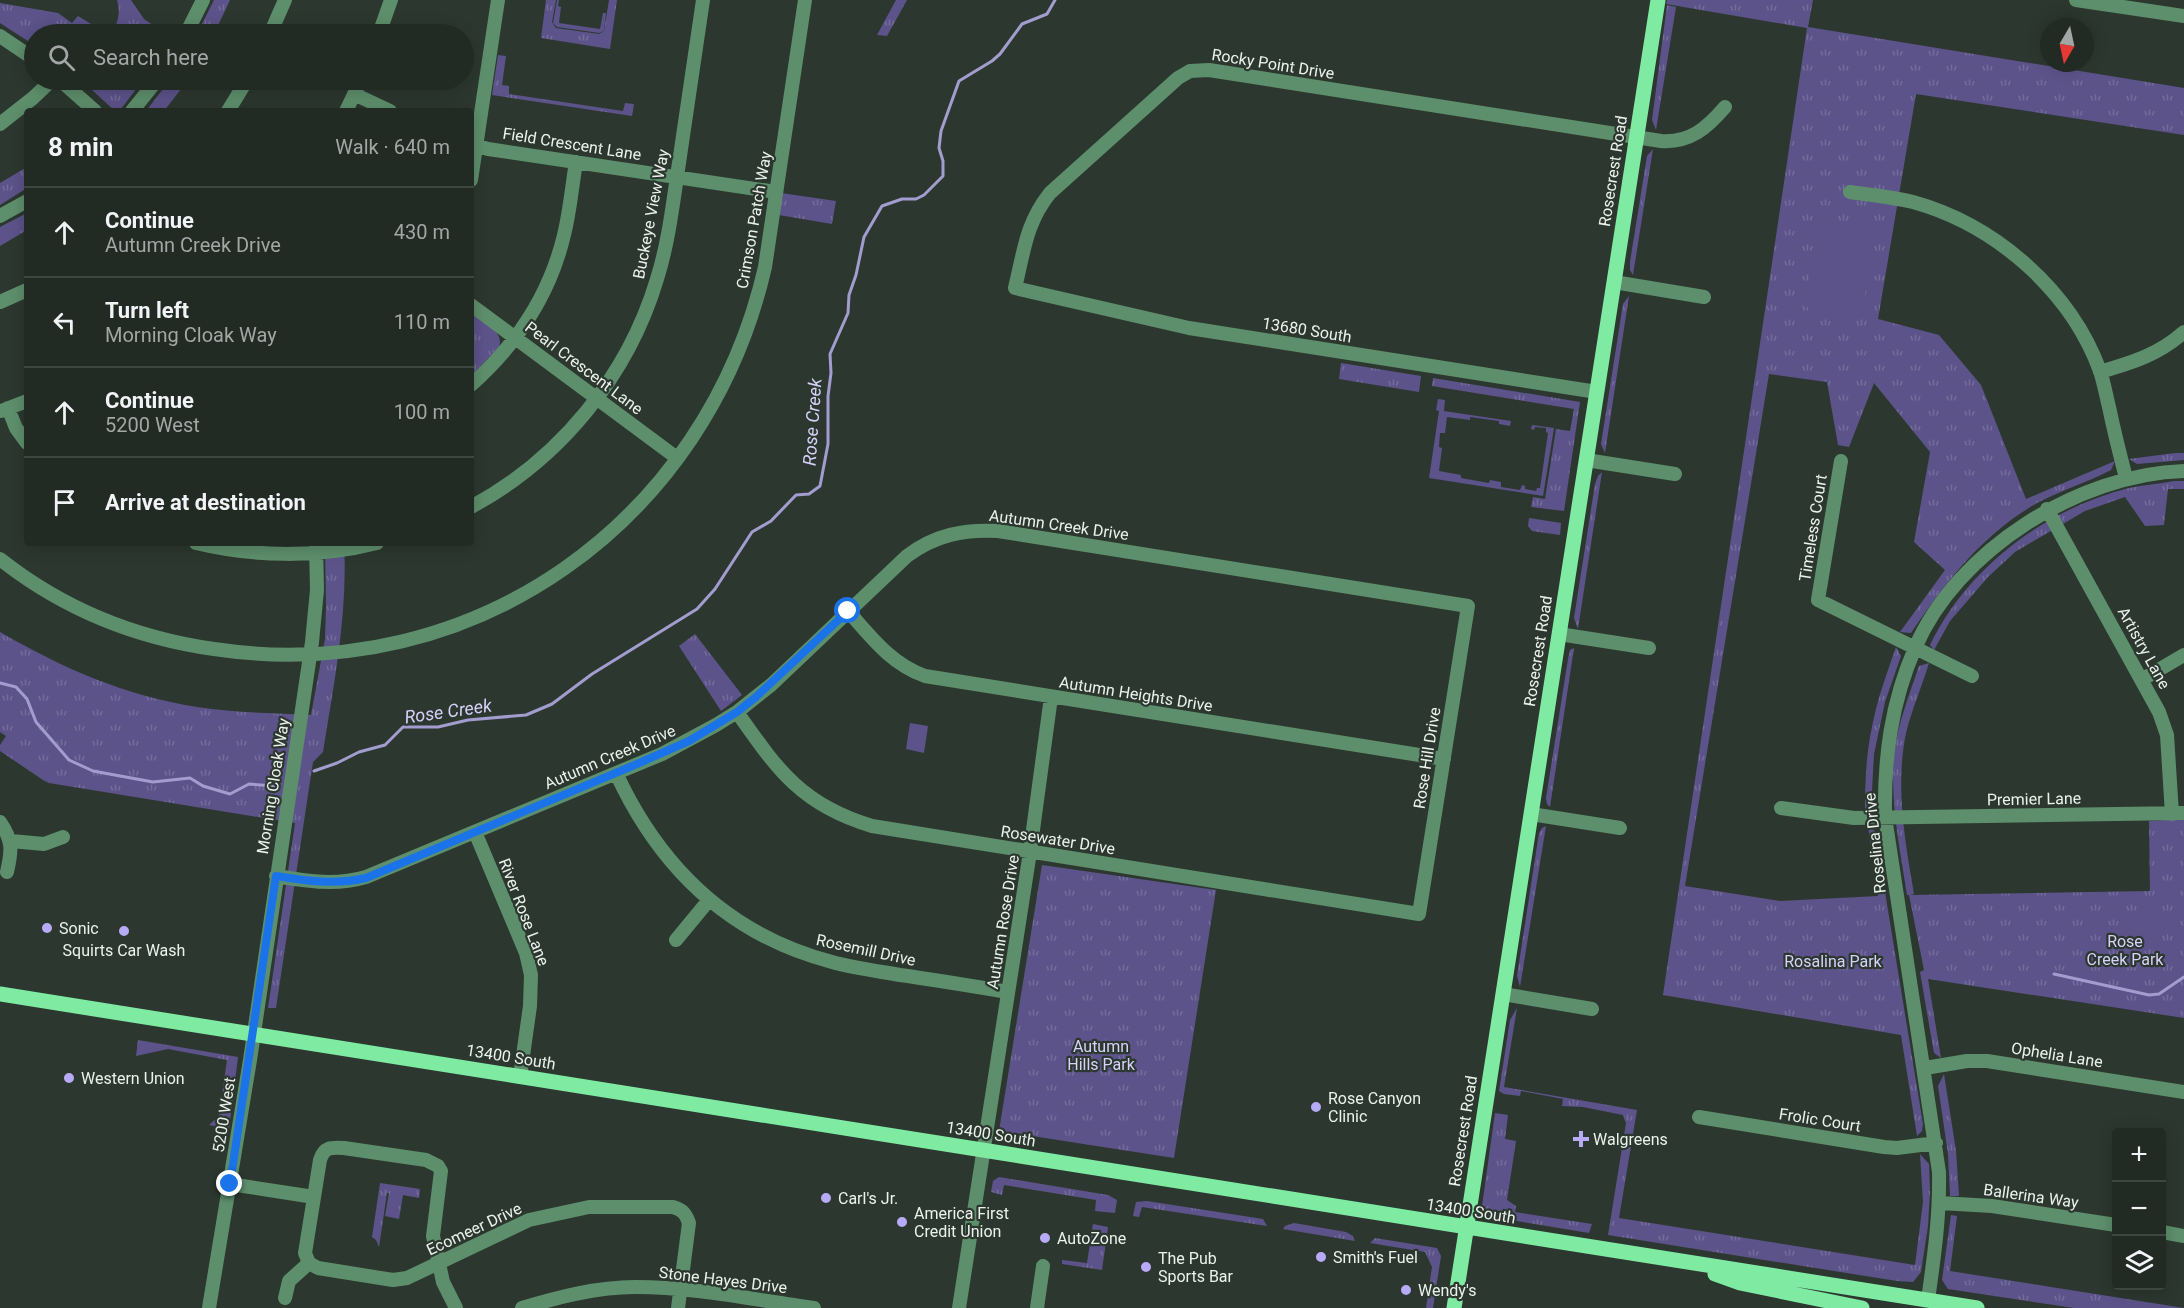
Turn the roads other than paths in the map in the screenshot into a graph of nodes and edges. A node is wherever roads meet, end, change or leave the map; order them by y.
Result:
1 (203, 0) edge
2 (285, 0) edge
3 (391, 0) edge
4 (498, 0) edge
5 (704, 0) edge
6 (805, 0) edge
7 (1658, 0) edge
8 (2076, 0) edge
9 (2134, 5) edge
10 (2184, 16) edge
11 (191, 24) edge
12 (274, 24) edge
13 (383, 24) edge
14 (0, 36) edge
15 (24, 52) edge
16 (41, 90) edge
17 (71, 90) edge
18 (149, 90) edge
19 (241, 90) edge
20 (356, 90) edge
21 (354, 94) junction
22 (1725, 107) dead end
23 (92, 108) edge
24 (134, 108) edge
25 (230, 108) edge
26 (347, 108) edge
27 (384, 108) edge
28 (0, 124) edge
29 (1636, 138) junction
30 (474, 145) edge
31 (576, 162) junction
32 (677, 177) junction
33 (776, 192) junction
34 (1850, 192) dead end
35 (24, 203) edge
36 (0, 216) edge
37 (1614, 282) junction
38 (1015, 288) joint
39 (24, 291) edge
40 (1704, 297) dead end
41 (0, 302) edge
42 (474, 307) edge
43 (2184, 332) edge
44 (515, 338) junction
45 (2100, 372) junction
46 (474, 382) edge
47 (1597, 392) junction
48 (597, 398) junction
49 (24, 402) edge
50 (4, 410) edge
51 (24, 439) edge
52 (677, 458) junction
53 (1586, 460) junction
54 (1841, 461) dead end
55 (2184, 471) edge
56 (1675, 474) dead end
57 (2126, 478) junction
58 (474, 505) edge
59 (2047, 509) junction
60 (215, 546) edge
61 (340, 546) edge
62 (316, 548) edge
63 (0, 559) edge
64 (1468, 606) joint
65 (848, 611) junction
66 (1559, 634) junction
67 (1915, 647) junction
68 (1649, 648) dead end
69 (310, 653) junction
70 (2184, 655) edge
71 (1972, 676) dead end
72 (2142, 679) junction
73 (1051, 697) junction
74 (737, 712) junction
75 (1444, 759) junction
76 (616, 773) junction
77 (1781, 808) dead end
78 (2178, 813) edge
79 (1531, 814) junction
80 (1885, 817) junction
81 (0, 822) edge
82 (1620, 828) dead end
83 (475, 832) junction
84 (63, 837) dead end
85 (11, 841) junction
86 (1030, 852) junction
87 (7, 872) dead end
88 (276, 876) junction
89 (709, 900) junction
90 (1419, 914) joint
91 (676, 940) dead end
92 (1008, 992) junction
93 (0, 994) edge
94 (1503, 994) junction
95 (1592, 1009) dead end
96 (253, 1034) junction
97 (1924, 1068) junction
98 (520, 1077) junction
99 (2184, 1092) edge
100 (1699, 1117) dead end
101 (1936, 1143) junction
102 (984, 1151) junction
103 (230, 1184) junction
104 (314, 1197) junction
105 (1940, 1203) junction
106 (2112, 1224) edge
107 (1466, 1228) junction
108 (2166, 1233) edge
109 (2184, 1236) edge
110 (440, 1262) junction
111 (309, 1263) junction
112 (1687, 1263) junction
113 (1042, 1266) dead end
114 (680, 1288) junction
115 (285, 1298) dead end
116 (1928, 1300) junction
117 (758, 1304) edge
118 (209, 1308) edge
119 (456, 1308) edge
120 (465, 1308) edge
121 (522, 1308) edge
122 (678, 1308) edge
123 (814, 1308) edge
124 (959, 1308) edge
125 (1037, 1308) edge
126 (1454, 1308) edge
127 (1862, 1308) edge
128 (1977, 1308) edge

1 - 11 street
2 - 12 street
3 - 13 street
4 - 30 street
5 - 32 street, Buckeye View Way
6 - 33 street, Crimson Patch Way
7 - 29 main road, Rosecrest Road
8 - 9 street
9 - 10 street
14 - 15 street
16 - 28 street
17 - 23 street
18 - 24 street
19 - 25 street
20 - 21 street
21 - 26 street
21 - 27 street
22 - 29 street, Rocky Point Drive
29 - 37 main road, Rosecrest Road
29 - 38 street, Rocky Point Drive
30 - 31 street, Field Crescent Lane
31 - 32 street, Field Crescent Lane
31 - 44 street
32 - 33 street, Field Crescent Lane
32 - 48 street, Buckeye View Way
33 - 52 street, Crimson Patch Way
34 - 45 street
35 - 36 street
37 - 40 street
37 - 47 main road, Rosecrest Road
38 - 47 street, 13680 South
39 - 41 street
42 - 44 street, Pearl Crescent Lane
43 - 45 street
44 - 46 street
44 - 48 street, Pearl Crescent Lane
45 - 57 street
47 - 53 main road, Rosecrest Road
48 - 52 street, Pearl Crescent Lane
48 - 58 street, Buckeye View Way
49 - 50 street
50 - 51 street
52 - 69 street, Crimson Patch Way
53 - 56 street
53 - 66 main road, Rosecrest Road
54 - 67 street, Timeless Court
55 - 57 street, Roselina Drive
57 - 59 street, Roselina Drive
59 - 67 street, Roselina Drive
59 - 72 street, Artistry Lane
60 - 62 street
61 - 62 street
62 - 69 street, Morning Cloak Way
63 - 69 street, Crimson Patch Way
64 - 65 street, Autumn Creek Drive
64 - 75 street, Rose Hill Drive
65 - 73 street, Autumn Heights Drive
65 - 74 street, Autumn Creek Drive
66 - 68 street
66 - 79 main road, Rosecrest Road
67 - 71 street
67 - 80 street, Roselina Drive
69 - 88 street, Morning Cloak Way
70 - 72 street
72 - 78 street, Artistry Lane
73 - 75 street, Autumn Heights Drive
73 - 86 street, Autumn Rose Drive
74 - 76 street, Autumn Creek Drive
74 - 86 street, Rosewater Drive
75 - 90 street, Rose Hill Drive
76 - 83 street, Autumn Creek Drive
76 - 89 street, Rosemill Drive
77 - 80 street, Premier Lane
78 - 80 street, Premier Lane
79 - 82 street
79 - 94 main road, Rosecrest Road
80 - 97 street, Roselina Drive
81 - 85 street
83 - 88 street, Autumn Creek Drive
83 - 98 street, River Rose Lane
84 - 85 street
85 - 87 street
86 - 90 street, Rosewater Drive
86 - 92 street, Autumn Rose Drive
88 - 96 street, Morning Cloak Way
89 - 91 street
89 - 92 street, Rosemill Drive
92 - 102 street, Autumn Rose Drive
93 - 96 main road, 13400 South
94 - 95 street
94 - 107 main road, Rosecrest Road
96 - 98 main road, 13400 South
96 - 103 street, 5200 West
97 - 99 street, Ophelia Lane
97 - 101 street, Roselina Drive
98 - 102 main road, 13400 South
100 - 101 street, Frolic Court
101 - 105 street, Roselina Drive
102 - 107 main road, 13400 South
102 - 124 street, Autumn Rose Drive
103 - 104 street
103 - 118 street, 5200 West
104 - 110 street
104 - 111 street
105 - 106 street, Ballerina Way
105 - 116 street, Roselina Drive
107 - 112 main road, 13400 South
107 - 126 main road, Rosecrest Road
108 - 109 street
110 - 111 street, Ecomeer Drive
110 - 114 street, Ecomeer Drive
110 - 119 street
110 - 120 street
111 - 115 street
112 - 116 main road, 13400 South
112 - 127 main road
113 - 125 street
114 - 117 street, Stone Hayes Drive
114 - 121 street, Stone Hayes Drive
114 - 122 street
116 - 128 main road, 13400 South
117 - 123 street, Stone Hayes Drive

